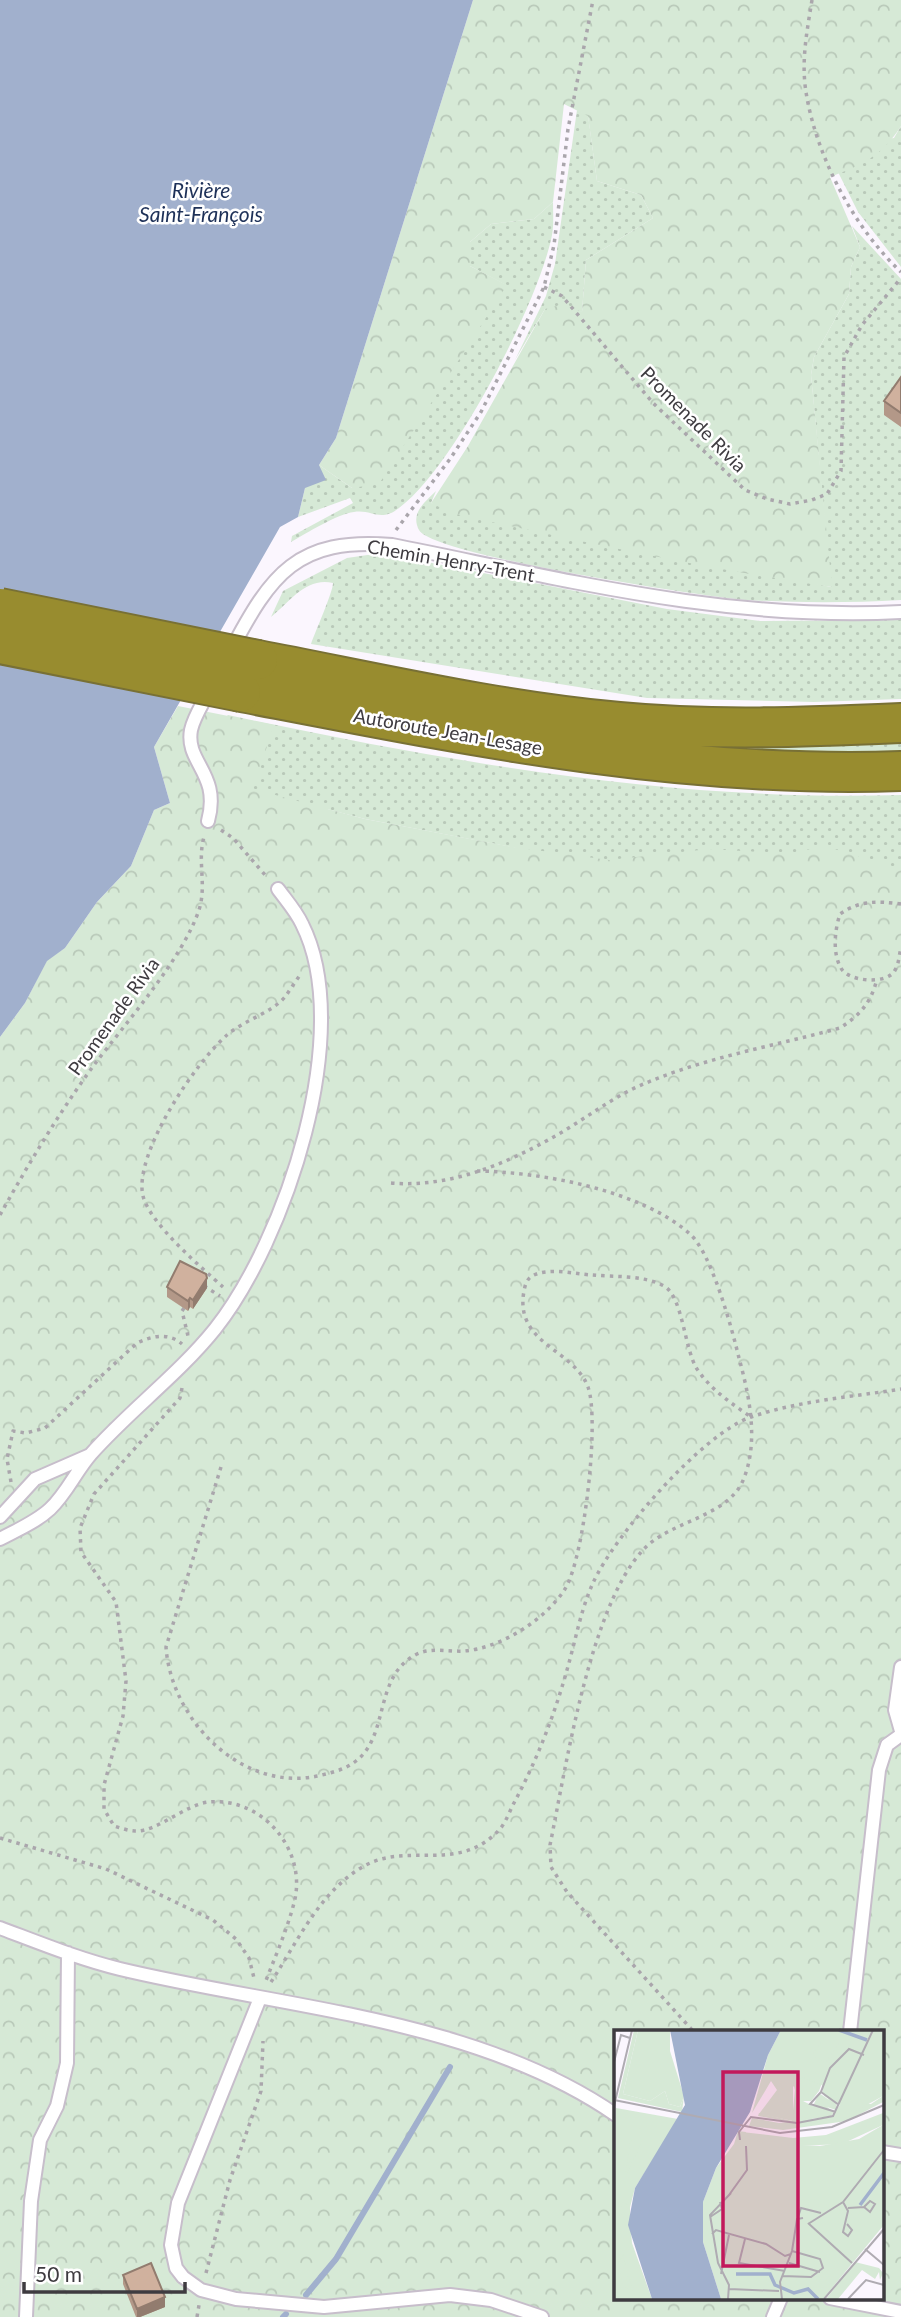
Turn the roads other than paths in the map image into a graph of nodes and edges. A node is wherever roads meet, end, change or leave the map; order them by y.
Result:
1 (0, 608) edge
2 (901, 611) edge
3 (0, 644) edge
4 (249, 676) junction
5 (901, 723) edge
6 (901, 771) edge
7 (208, 821) road end
8 (278, 889) dead end
9 (90, 1455) junction
10 (0, 1517) edge
11 (0, 1539) edge
12 (901, 1667) edge
13 (901, 1733) edge
14 (0, 1928) edge
15 (68, 1953) junction
16 (260, 1998) junction
17 (850, 2030) edge
18 (614, 2114) edge
19 (780, 2300) edge
20 (840, 2300) edge
21 (901, 2312) edge
22 (26, 2317) edge
23 (542, 2317) edge
24 (772, 2317) edge

1 - 4 highway, Autoroute Jean-Lesage, bridge
2 - 7 lane, Chemin Henry-Trent
3 - 4 highway, Autoroute Jean-Lesage, bridge
4 - 5 highway, Autoroute Jean-Lesage
4 - 6 highway, Autoroute Jean-Lesage
8 - 9 lane
9 - 10 lane
9 - 11 lane
12 - 13 lane
13 - 17 lane
14 - 15 lane
15 - 16 lane
15 - 22 lane
16 - 18 lane
16 - 23 lane
19 - 24 lane
20 - 21 lane

